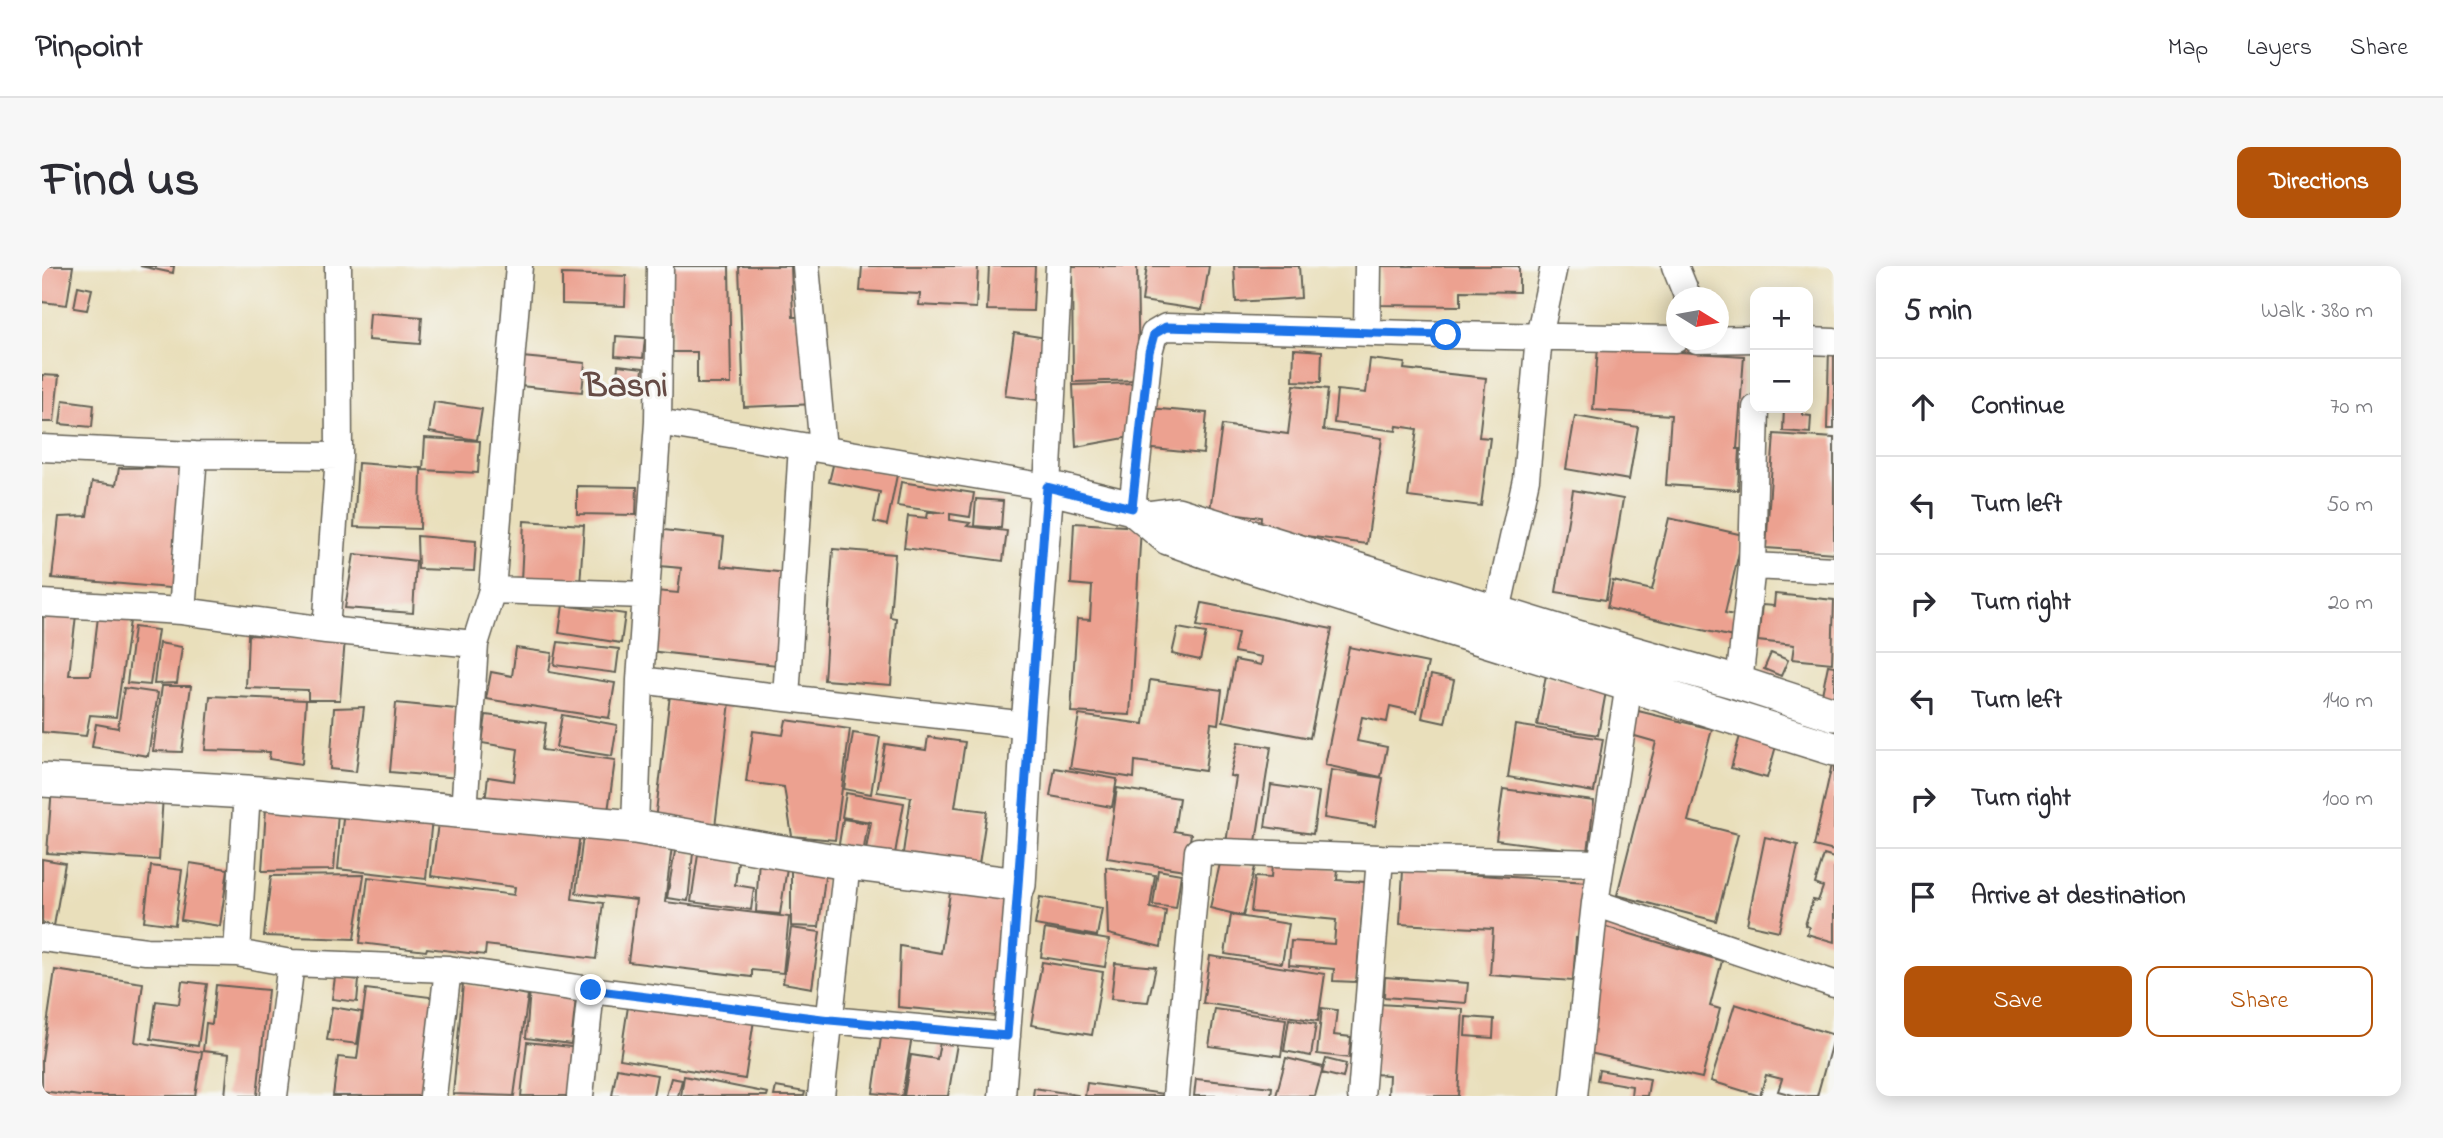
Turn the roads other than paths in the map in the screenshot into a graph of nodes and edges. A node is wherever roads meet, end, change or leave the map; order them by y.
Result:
1 (338, 266) edge
2 (519, 266) edge
3 (660, 266) edge
4 (806, 266) edge
5 (1059, 266) edge
6 (1368, 266) edge
7 (1554, 266) edge
8 (1675, 266) edge
9 (1684, 287) edge
10 (1367, 332) junction
11 (1539, 337) junction
12 (1666, 339) edge
13 (1750, 339) edge
14 (1729, 340) edge
15 (1813, 341) edge
16 (1834, 342) edge
17 (1756, 413) edge
18 (659, 422) junction
19 (813, 447) junction
20 (42, 448) edge
21 (194, 455) junction
22 (339, 456) junction
23 (1047, 487) junction
24 (1139, 513) junction
25 (1752, 566) junction
26 (1834, 570) edge
27 (492, 590) junction
28 (646, 595) junction
29 (42, 603) edge
30 (182, 611) junction
31 (1497, 611) junction
32 (326, 630) junction
33 (475, 644) junction
34 (640, 680) junction
35 (1739, 683) junction
36 (1629, 684) junction
37 (786, 698) junction
38 (1834, 714) edge
39 (1028, 725) junction
40 (1834, 749) edge
41 (42, 780) edge
42 (247, 792) junction
43 (464, 812) junction
44 (635, 827) junction
45 (1380, 858) junction
46 (847, 863) junction
47 (1601, 863) junction
48 (1019, 885) junction
49 (1595, 903) junction
50 (42, 938) edge
51 (237, 953) junction
52 (291, 963) junction
53 (448, 969) junction
54 (1834, 984) edge
55 (591, 990) junction
56 (830, 1020) junction
57 (1007, 1036) junction
58 (274, 1096) edge
59 (433, 1096) edge
60 (580, 1096) edge
61 (821, 1096) edge
62 (1002, 1096) edge
63 (1176, 1096) edge
64 (1361, 1096) edge
65 (1574, 1096) edge

1 - 22 street
2 - 27 street
3 - 18 street
4 - 19 street
5 - 23 street
6 - 10 street
7 - 11 street
8 - 9 street
10 - 11 street
10 - 24 street
11 - 12 street
11 - 31 street
13 - 14 street
15 - 16 street
17 - 25 street
18 - 19 street
18 - 28 street
19 - 23 street
19 - 37 street
20 - 21 street
21 - 22 street
21 - 30 street
22 - 32 street
23 - 24 street
23 - 39 street
24 - 31 street
24 - 36 street
25 - 26 street
25 - 35 street
27 - 28 street
27 - 33 street
28 - 34 street
29 - 30 street
30 - 32 street
31 - 35 street
32 - 33 street
33 - 43 street
34 - 37 street
34 - 44 street
35 - 38 street
36 - 40 street
36 - 47 street
37 - 39 street
39 - 48 street
41 - 42 street
42 - 43 street
42 - 51 street
43 - 44 street
44 - 46 street
45 - 47 street
45 - 63 street
45 - 64 street
46 - 48 street
46 - 56 street
47 - 49 street
48 - 57 street
49 - 54 street
49 - 65 street
50 - 51 street
51 - 52 street
52 - 53 street
52 - 58 street
53 - 55 street
53 - 59 street
55 - 56 street
55 - 60 street
56 - 57 street
56 - 61 street
57 - 62 street

